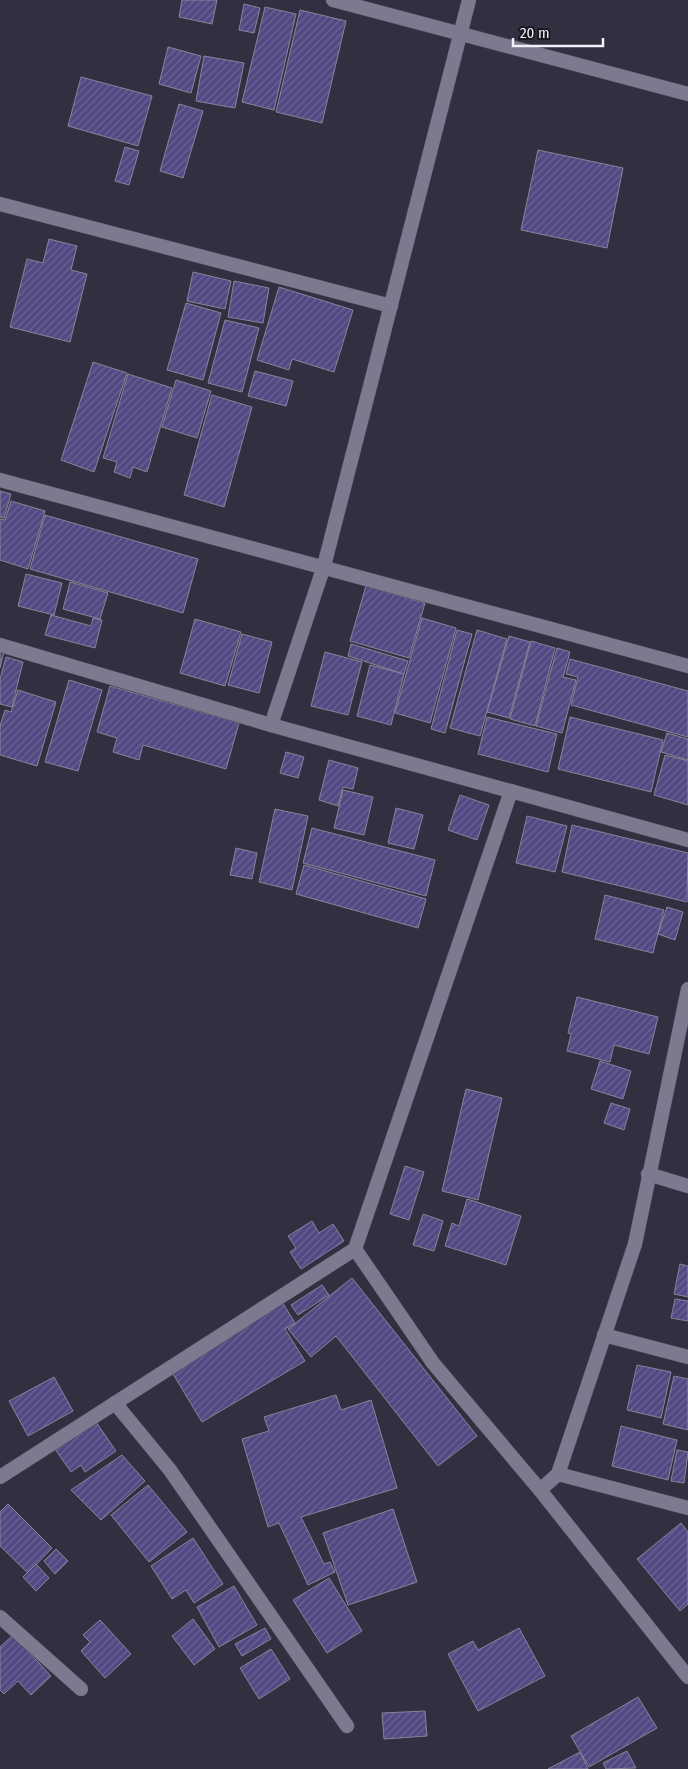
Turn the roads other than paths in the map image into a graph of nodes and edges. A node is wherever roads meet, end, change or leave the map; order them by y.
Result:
1 (333, 0) edge
2 (469, 0) edge
3 (461, 34) junction
4 (688, 94) edge
5 (0, 204) edge
6 (391, 306) junction
7 (0, 480) edge
8 (324, 566) junction
9 (0, 645) edge
10 (688, 666) edge
11 (272, 725) junction
12 (511, 791) junction
13 (688, 840) edge
14 (687, 993) edge
15 (648, 1174) junction
16 (688, 1186) edge
17 (355, 1249) junction
18 (604, 1335) junction
19 (688, 1357) edge
20 (115, 1403) junction
21 (558, 1474) junction
22 (0, 1478) edge
23 (540, 1490) junction
24 (688, 1508) edge
25 (0, 1617) edge
26 (688, 1677) edge
27 (81, 1689) dead end
28 (347, 1726) dead end

1 - 3 street
2 - 3 street
3 - 4 street
3 - 6 street
5 - 6 street
6 - 8 street
7 - 8 street
8 - 10 street
8 - 11 street
9 - 11 street
11 - 12 street
12 - 13 street
12 - 17 street
14 - 15 street
15 - 16 street
15 - 18 street
17 - 20 street
17 - 23 street
18 - 19 street
18 - 21 street
20 - 22 street
20 - 28 street
21 - 23 street
21 - 24 street
23 - 26 street
25 - 27 street

